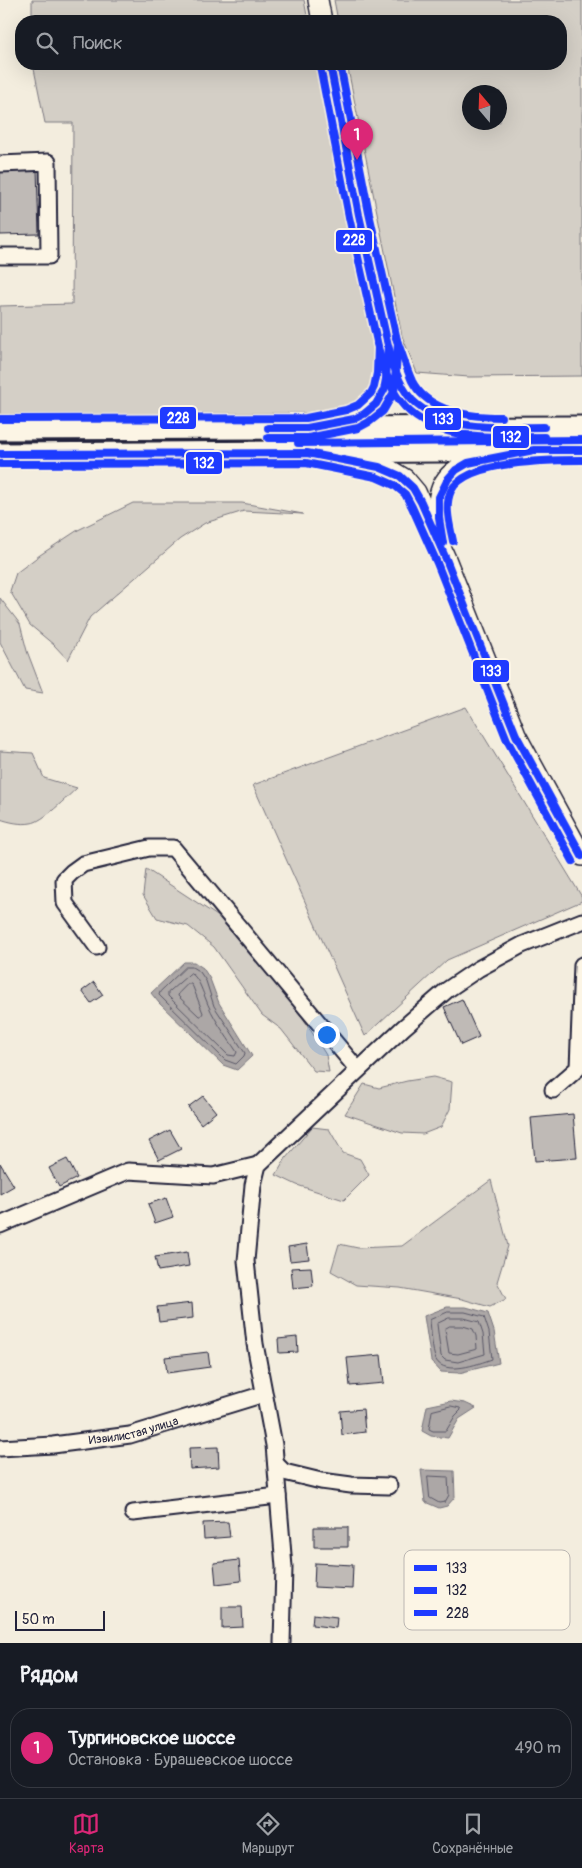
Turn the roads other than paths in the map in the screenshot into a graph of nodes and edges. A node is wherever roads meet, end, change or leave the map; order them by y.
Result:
1 (318, 0) edge
2 (321, 15) edge
3 (331, 70) edge
4 (0, 164) edge
5 (0, 256) edge
6 (388, 345) junction
7 (582, 427) edge
8 (307, 428) junction
9 (484, 428) junction
10 (0, 429) edge
11 (534, 450) junction
12 (582, 450) edge
13 (307, 452) junction
14 (0, 454) edge
15 (446, 559) junction
16 (582, 856) edge
17 (582, 921) edge
18 (97, 947) dead end
19 (582, 965) edge
20 (358, 1070) junction
21 (553, 1090) dead end
22 (258, 1165) junction
23 (0, 1225) edge
24 (264, 1394) junction
25 (0, 1448) edge
26 (276, 1464) junction
27 (389, 1486) dead end
28 (278, 1496) junction
29 (133, 1513) dead end
30 (282, 1643) edge

1 - 2 main road
3 - 6 main road
4 - 5 street
6 - 8 main road
6 - 9 main road
7 - 9 highway
8 - 9 highway
8 - 10 highway
11 - 12 highway
11 - 13 highway
11 - 15 main road
13 - 14 highway
13 - 15 main road
15 - 16 main road
17 - 20 street
18 - 20 street
19 - 21 street
20 - 22 street
22 - 23 street
22 - 24 street
24 - 25 street, Извилистая улица
24 - 26 street
26 - 27 street
26 - 28 street
28 - 29 street
28 - 30 street

